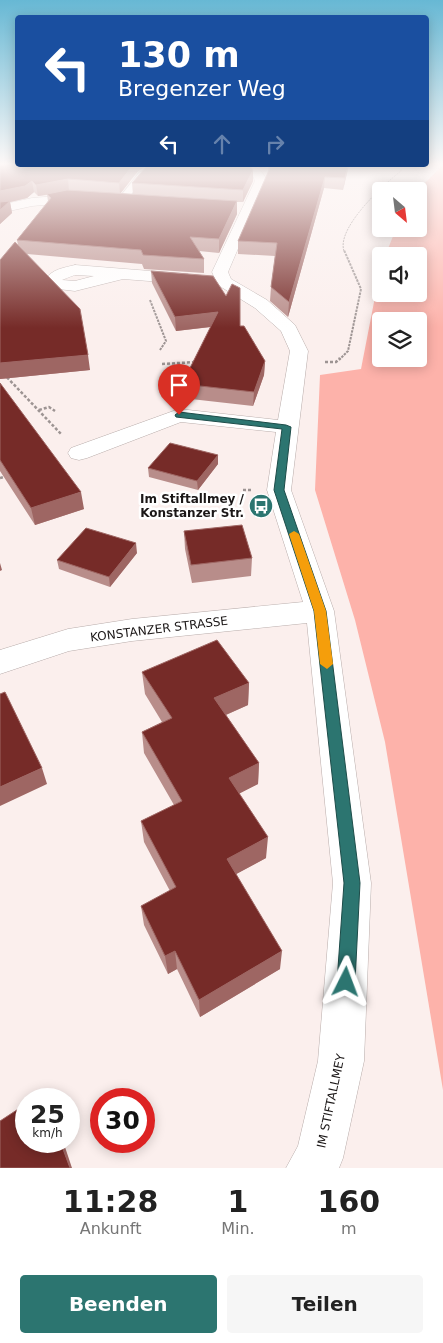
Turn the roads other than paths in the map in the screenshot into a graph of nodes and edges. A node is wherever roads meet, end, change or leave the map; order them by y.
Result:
1 (239, 220) edge
2 (118, 274) dead end
3 (224, 282) junction
4 (286, 427) junction
5 (79, 453) road end
6 (320, 611) junction
7 (0, 662) edge
8 (311, 1168) edge

1 - 3 street
2 - 3 street
3 - 4 street, IM STIFTALLMEY
4 - 5 street
4 - 6 street, IM STIFTALLMEY
6 - 7 street, KONSTANZER STRASSE
6 - 8 street, IM STIFTALLMEY

